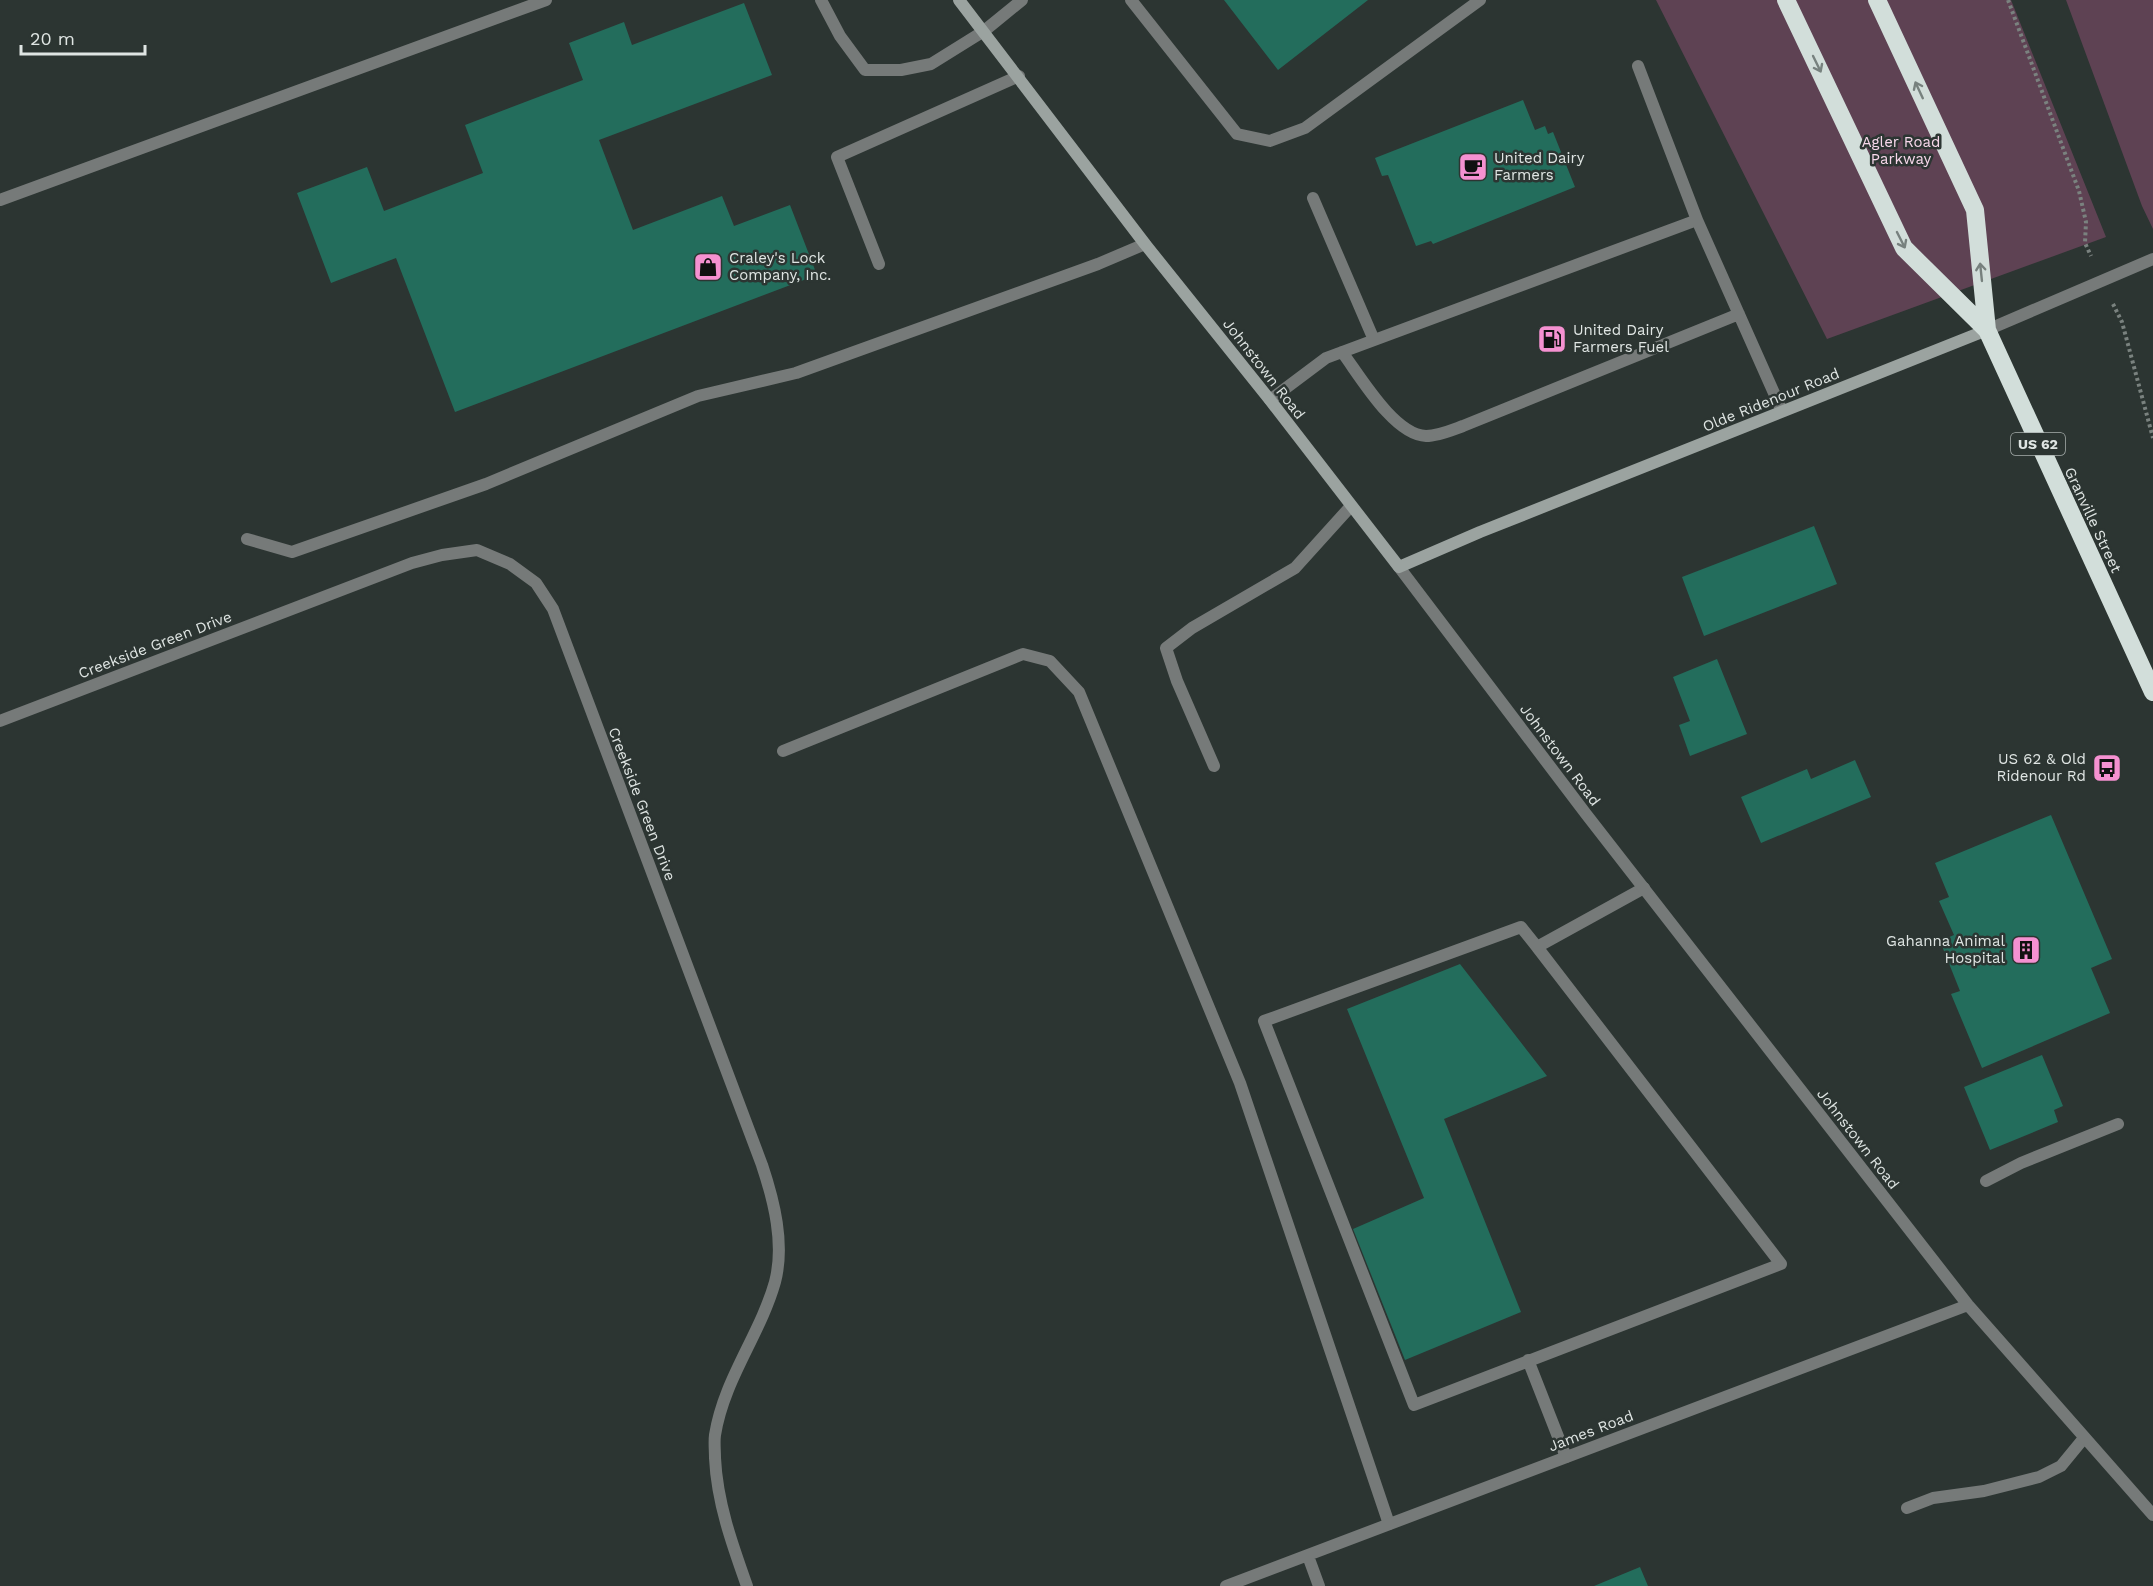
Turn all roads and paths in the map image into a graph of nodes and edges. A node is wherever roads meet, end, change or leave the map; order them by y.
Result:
1 (546, 0) edge
2 (821, 0) edge
3 (959, 0) edge
4 (1022, 0) edge
5 (1131, 0) edge
6 (1480, 0) edge
7 (1786, 0) edge
8 (1877, 0) edge
9 (2008, 0) edge
10 (984, 31) junction
11 (1638, 66) dead end
12 (1019, 76) junction
13 (1313, 198) dead end
14 (0, 200) edge
15 (1697, 220) junction
16 (1145, 244) junction
17 (2153, 259) edge
18 (879, 264) dead end
19 (2102, 281) junction
20 (1739, 314) junction
21 (1987, 330) junction
22 (1374, 340) junction
23 (1342, 352) junction
24 (1270, 400) junction
25 (1782, 411) junction
26 (2153, 438) edge
27 (1351, 506) junction
28 (247, 539) dead end
29 (1399, 567) junction
30 (2153, 692) edge
31 (0, 721) edge
32 (783, 751) dead end
33 (1214, 766) dead end
34 (1644, 888) junction
35 (1537, 947) junction
36 (2118, 1124) dead end
37 (1986, 1181) dead end
38 (1968, 1305) junction
39 (1528, 1360) junction
40 (2084, 1438) junction
41 (1566, 1457) junction
42 (1907, 1508) dead end
43 (2153, 1515) edge
44 (1389, 1524) junction
45 (1308, 1556) junction
46 (747, 1586) edge
47 (1226, 1586) edge
48 (1318, 1586) edge

1 - 14 street
2 - 10 street
3 - 10 street, Johnstown Road
4 - 10 street
5 - 6 street
7 -> 21 highway, US 62
21 -> 8 highway, US 62
9 - 19 path
10 - 12 street, Johnstown Road
11 - 15 street
12 - 16 street, Johnstown Road
12 - 18 street
13 - 22 street
15 - 20 street
15 - 22 street
16 - 24 street, Johnstown Road
16 - 28 street
17 - 19 street, Olde Ridenour Road
19 - 21 street, Olde Ridenour Road
19 - 26 path
20 - 23 street
20 - 25 street
21 - 25 street, Olde Ridenour Road
21 - 30 highway, Granville Street / US 62
22 - 23 street
23 - 24 street
24 - 27 street, Johnstown Road
25 - 29 street, Olde Ridenour Road
27 - 29 street, Johnstown Road
27 - 33 street
29 - 34 street, Johnstown Road
31 - 46 street, Creekside Green Drive
32 - 44 street
34 - 35 street
34 - 38 street, Johnstown Road
35 - 39 street
35 - 39 street
36 - 37 street
38 - 40 street, Johnstown Road
38 - 41 street, James Road
39 - 41 street
40 - 42 street
40 - 43 street, Johnstown Road
41 - 44 street, James Road
44 - 45 street, James Road
45 - 47 street, James Road
45 - 48 street

